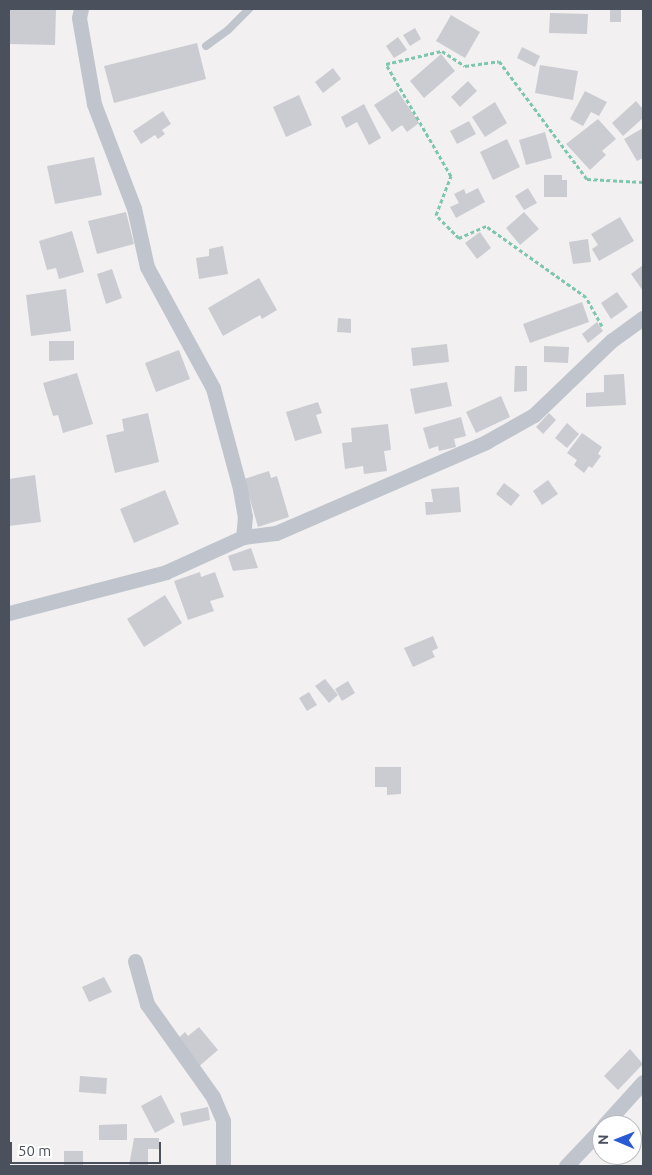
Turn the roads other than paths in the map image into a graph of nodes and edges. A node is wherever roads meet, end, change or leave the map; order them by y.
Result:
1 (81, 9) edge
2 (249, 9) edge
3 (206, 46) dead end
4 (643, 318) edge
5 (243, 537) junction
6 (9, 613) edge
7 (135, 961) dead end
8 (643, 1082) edge
9 (613, 1115) edge
10 (592, 1138) edge
11 (223, 1166) edge
12 (566, 1166) edge

1 - 5 street
2 - 3 lane
4 - 5 street
5 - 6 street
7 - 11 street
8 - 9 street
10 - 12 street

